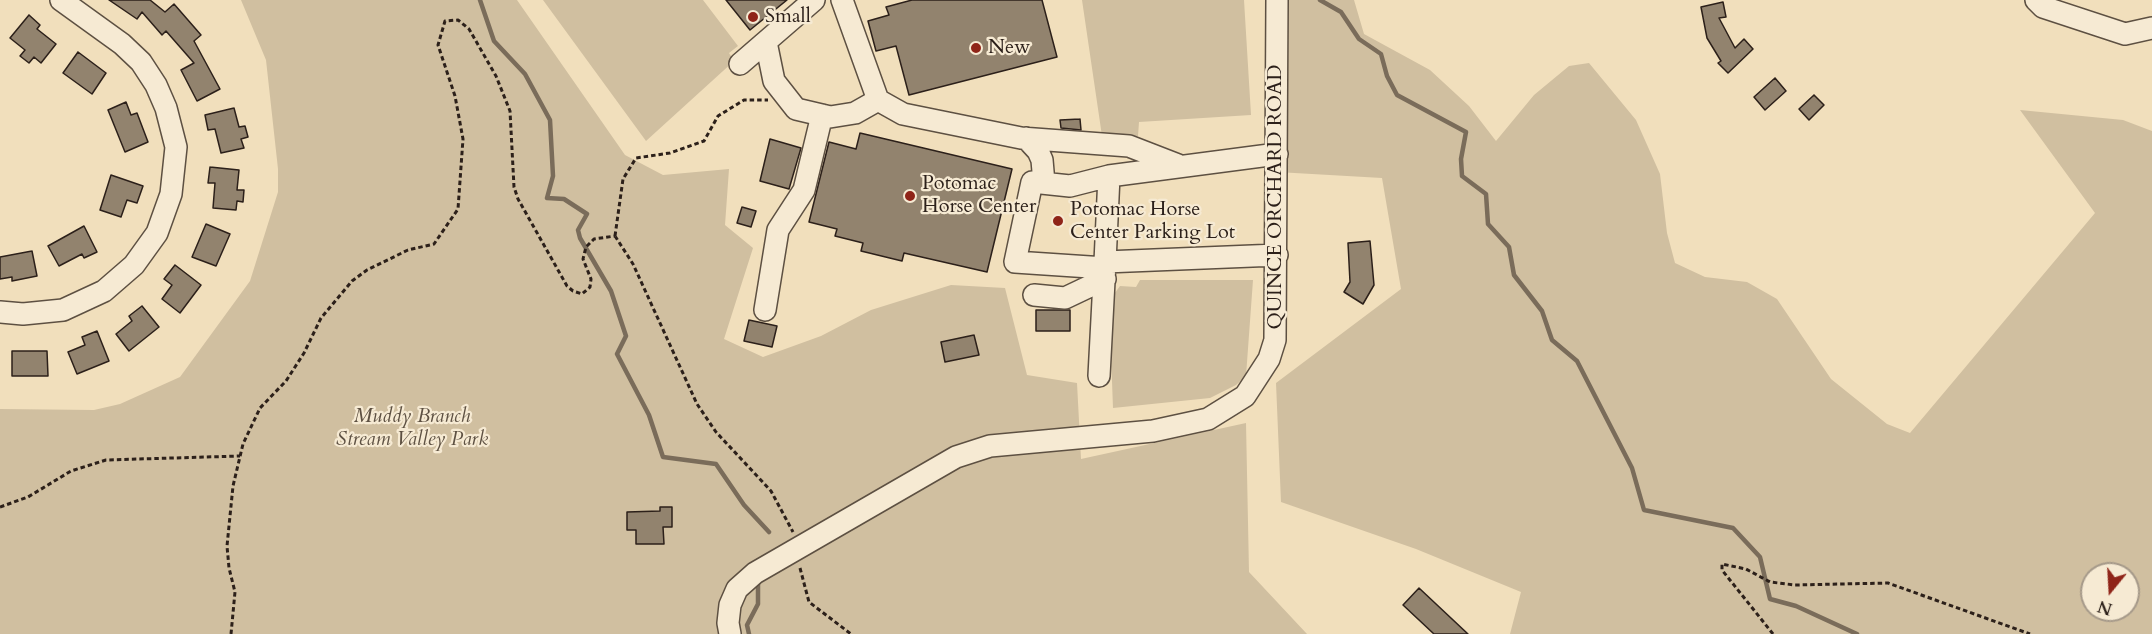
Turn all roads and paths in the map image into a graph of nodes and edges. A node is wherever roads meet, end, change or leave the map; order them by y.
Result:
1 (61, 0) edge
2 (814, 0) edge
3 (842, 0) edge
4 (1277, 0) edge
5 (2036, 0) edge
6 (2152, 28) edge
7 (766, 42) junction
8 (740, 64) dead end
9 (878, 100) junction
10 (796, 109) junction
11 (822, 115) junction
12 (1026, 138) junction
13 (1277, 154) junction
14 (1181, 166) junction
15 (1109, 176) junction
16 (1044, 183) junction
17 (615, 236) junction
18 (1277, 255) junction
19 (1105, 270) junction
20 (1035, 295) dead end
21 (765, 310) dead end
22 (0, 312) edge
23 (1099, 376) dead end
24 (240, 456) junction
25 (0, 507) edge
26 (797, 550) junction
27 (231, 634) edge
28 (730, 634) edge
29 (850, 634) edge
30 (1773, 634) edge
31 (2030, 634) edge

1 - 22 street
2 - 7 street
3 - 9 street
4 - 13 street, QUINCE ORCHARD ROAD
5 - 6 street
7 - 8 street
7 - 10 street
9 - 11 street
9 - 12 street
10 - 11 street
10 - 17 path
11 - 21 street
12 - 14 street
12 - 16 street
13 - 14 street
13 - 18 street, QUINCE ORCHARD ROAD
14 - 15 street
15 - 16 street
15 - 19 street
16 - 19 street
17 - 24 path
17 - 26 path
18 - 19 street
18 - 26 street, QUINCE ORCHARD ROAD
19 - 20 street
19 - 23 street
24 - 25 path
24 - 27 path
26 - 28 street, QUINCE ORCHARD ROAD
26 - 29 path
30 - 31 path

